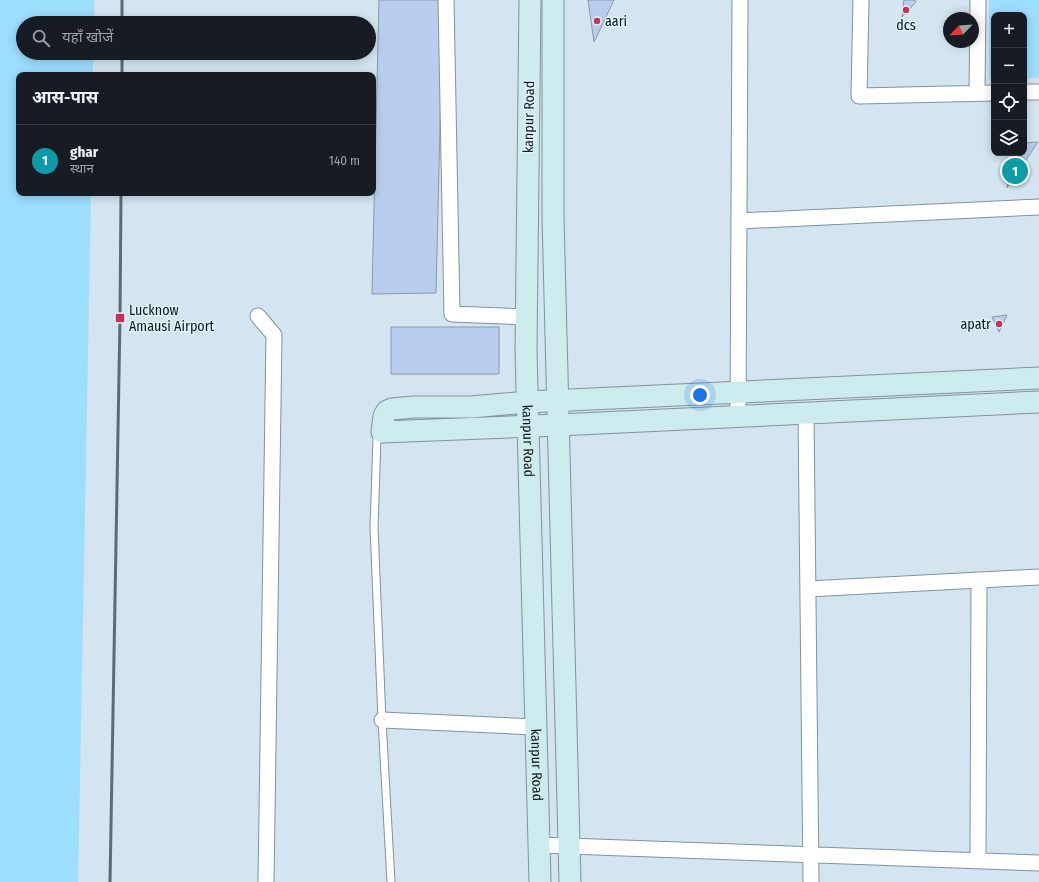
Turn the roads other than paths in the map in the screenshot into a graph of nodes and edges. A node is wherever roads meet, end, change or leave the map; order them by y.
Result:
1 (446, 0) edge
2 (530, 0) edge
3 (553, 0) edge
4 (740, 0) edge
5 (861, 0) edge
6 (978, 0) edge
7 (1027, 92) edge
8 (1039, 92) edge
9 (977, 93) junction
10 (991, 93) edge
11 (1039, 207) edge
12 (739, 221) junction
13 (258, 316) dead end
14 (526, 317) junction
15 (1039, 378) edge
16 (738, 392) junction
17 (558, 401) junction
18 (527, 402) junction
19 (1039, 402) edge
20 (806, 414) junction
21 (738, 417) junction
22 (558, 425) junction
23 (527, 426) junction
24 (382, 432) junction
25 (1039, 577) edge
26 (979, 580) junction
27 (808, 589) junction
28 (382, 720) junction
29 (536, 727) junction
30 (539, 845) junction
31 (569, 846) junction
32 (811, 854) junction
33 (978, 860) junction
34 (1039, 863) edge
35 (266, 882) edge
36 (391, 882) edge
37 (540, 882) edge
38 (570, 882) edge
39 (811, 882) edge

1 - 14 street
2 - 14 street, kanpur Road
3 - 17 street
4 - 12 street
5 - 9 street
6 - 9 street
7 - 8 street
9 - 10 street
11 - 12 street
12 - 16 street
13 - 35 street
14 - 18 street, kanpur Road
15 - 16 street
16 - 17 street
16 - 21 street
17 - 18 street
17 - 22 street
18 - 23 street, kanpur Road
18 - 24 street
19 - 20 street
20 - 21 street
20 - 27 street
21 - 22 street
22 - 23 street
22 - 31 street
23 - 24 street
23 - 29 street, kanpur Road
24 - 28 lane
25 - 26 street
26 - 27 street
26 - 33 street
27 - 32 street
28 - 29 street
28 - 36 lane
29 - 30 street, kanpur Road
30 - 31 street
30 - 37 street, kanpur Road
31 - 32 street
31 - 38 street
32 - 33 street
32 - 39 street
33 - 34 street

